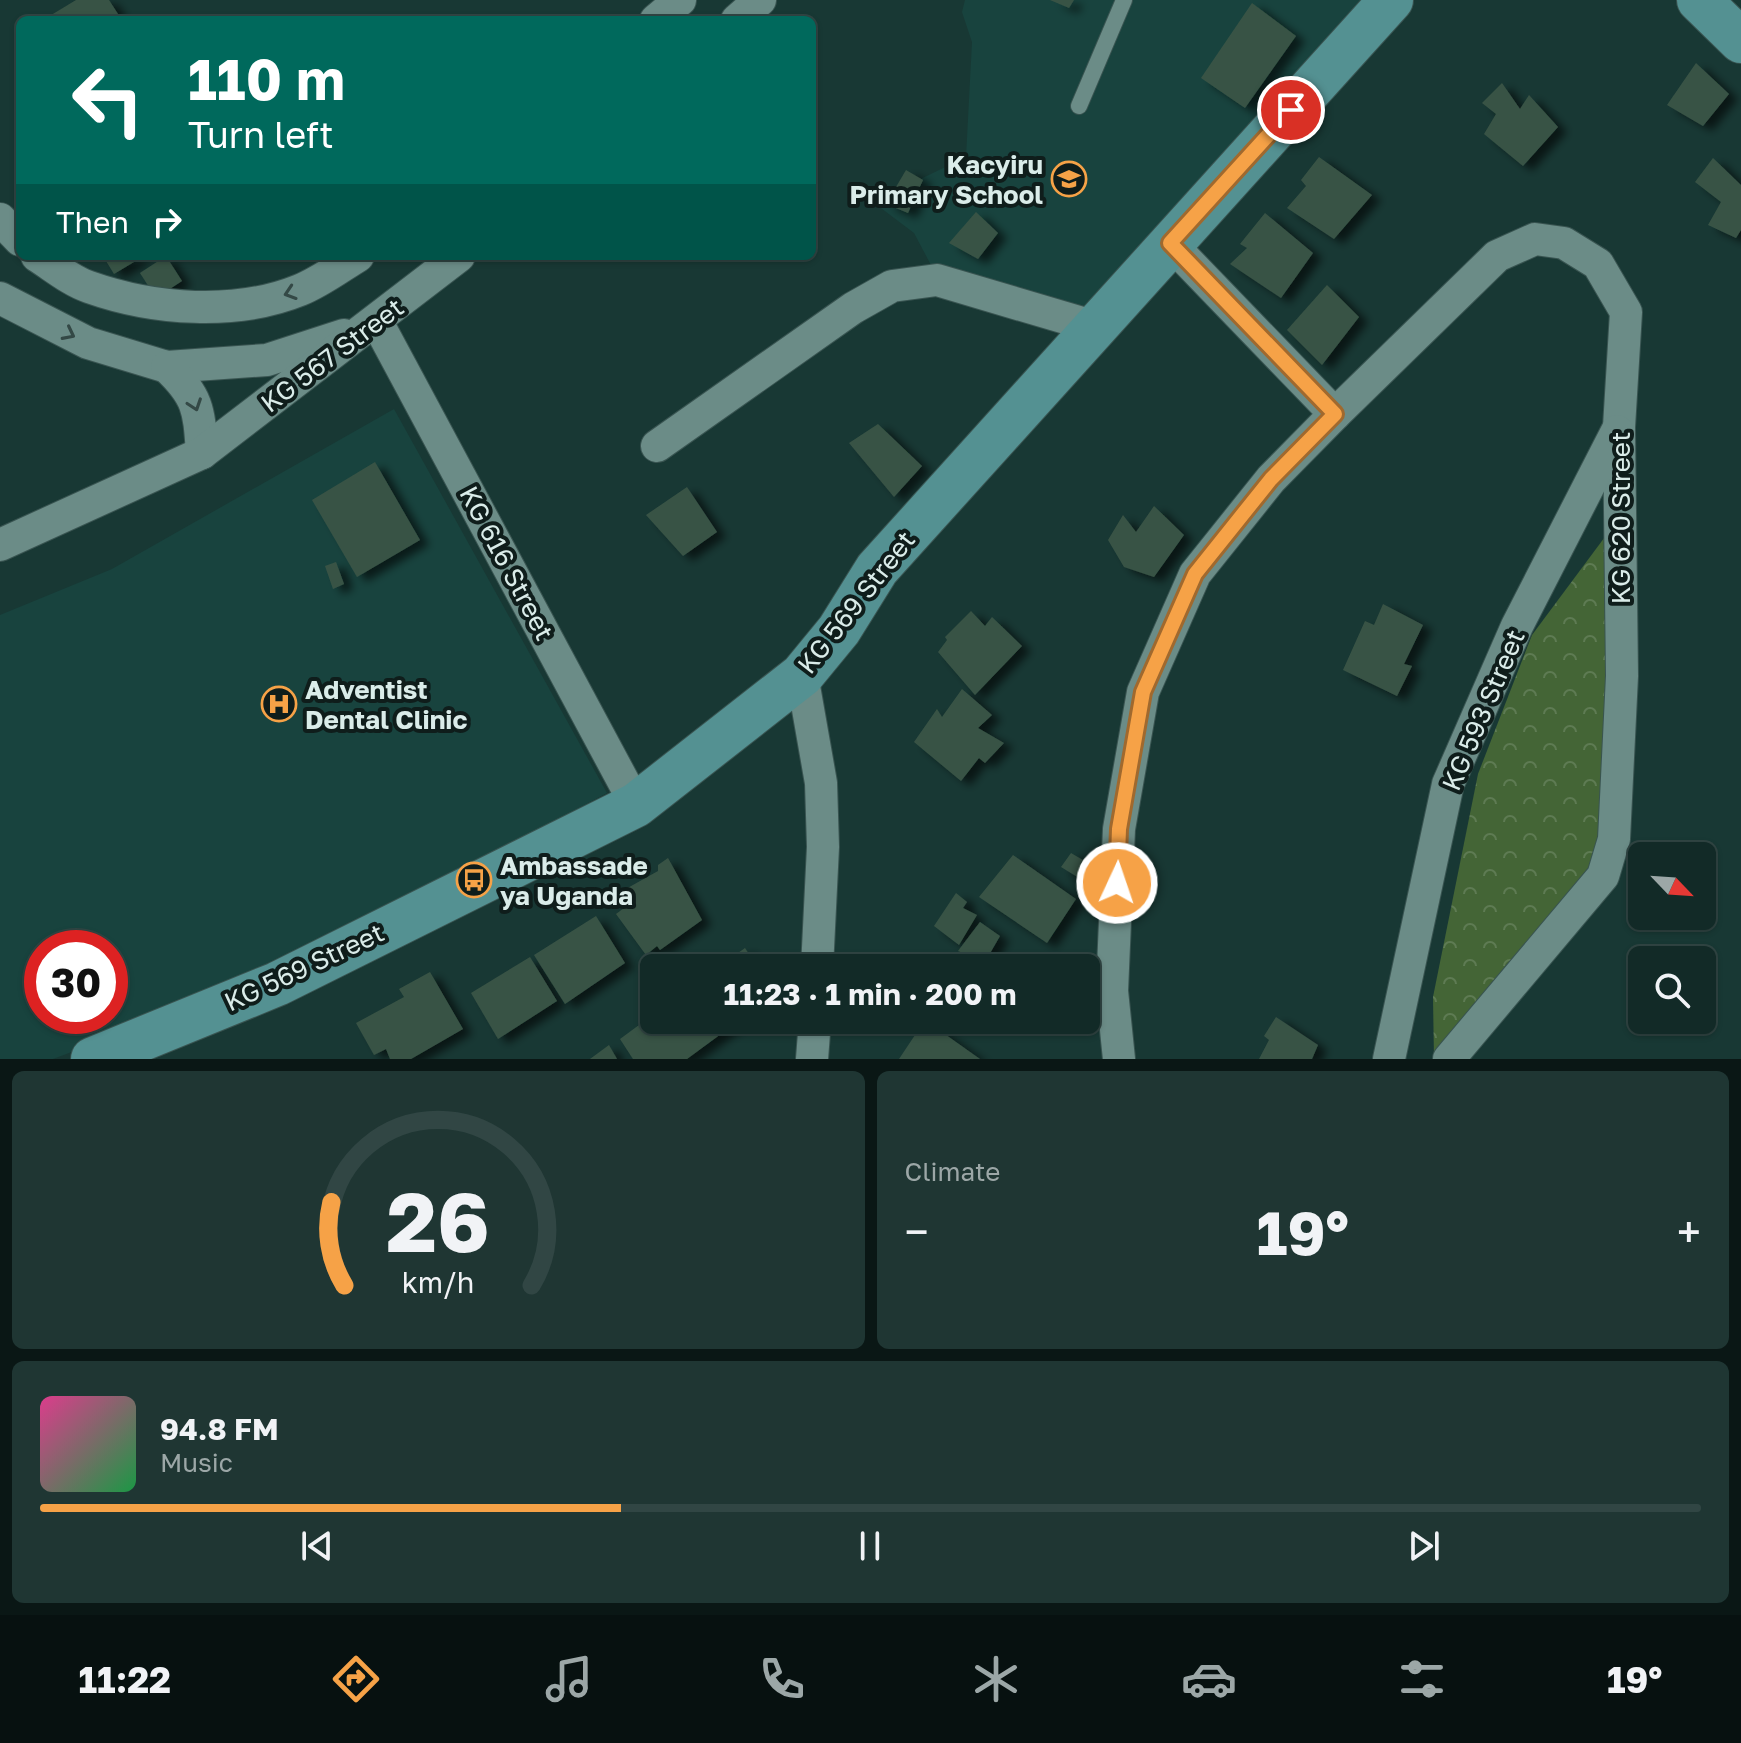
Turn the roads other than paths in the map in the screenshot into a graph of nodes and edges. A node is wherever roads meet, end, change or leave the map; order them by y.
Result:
1 (680, 0) edge
2 (760, 0) edge
3 (1124, 0) edge
4 (1391, 0) edge
5 (1699, 0) edge
6 (661, 16) edge
7 (742, 16) edge
8 (1741, 41) edge
9 (1079, 106) dead end
10 (0, 219) edge
11 (16, 236) edge
12 (1170, 243) junction
13 (43, 260) edge
14 (351, 260) edge
15 (454, 260) edge
16 (0, 298) edge
17 (377, 322) junction
18 (1096, 327) junction
19 (167, 367) junction
20 (1335, 414) junction
21 (1619, 427) junction
22 (657, 446) dead end
23 (202, 453) junction
24 (0, 545) edge
25 (802, 675) junction
26 (636, 805) junction
27 (818, 954) edge
28 (93, 1059) edge
29 (1119, 1059) edge
30 (1389, 1059) edge
31 (1449, 1059) edge

1 - 6 street
2 - 7 street
3 - 9 lane
4 - 12 street, KG 569 Street
5 - 8 street
10 - 11 street
12 - 18 street, KG 569 Street
12 - 20 street
14 -> 13 street
15 - 17 street, KG 567 Street
16 -> 19 street
17 - 19 street
17 - 23 street, KG 567 Street
17 - 26 street, KG 616 Street
18 - 22 street
18 - 25 street, KG 569 Street
19 -> 23 street
20 - 21 street, KG 620 Street
20 - 29 street, KG 620 Street
21 - 30 street, KG 593 Street
21 - 31 street, KG 620 Street
23 - 24 street, KG 567 Street
25 - 26 street, KG 569 Street
25 - 27 street
26 - 28 street, KG 569 Street

